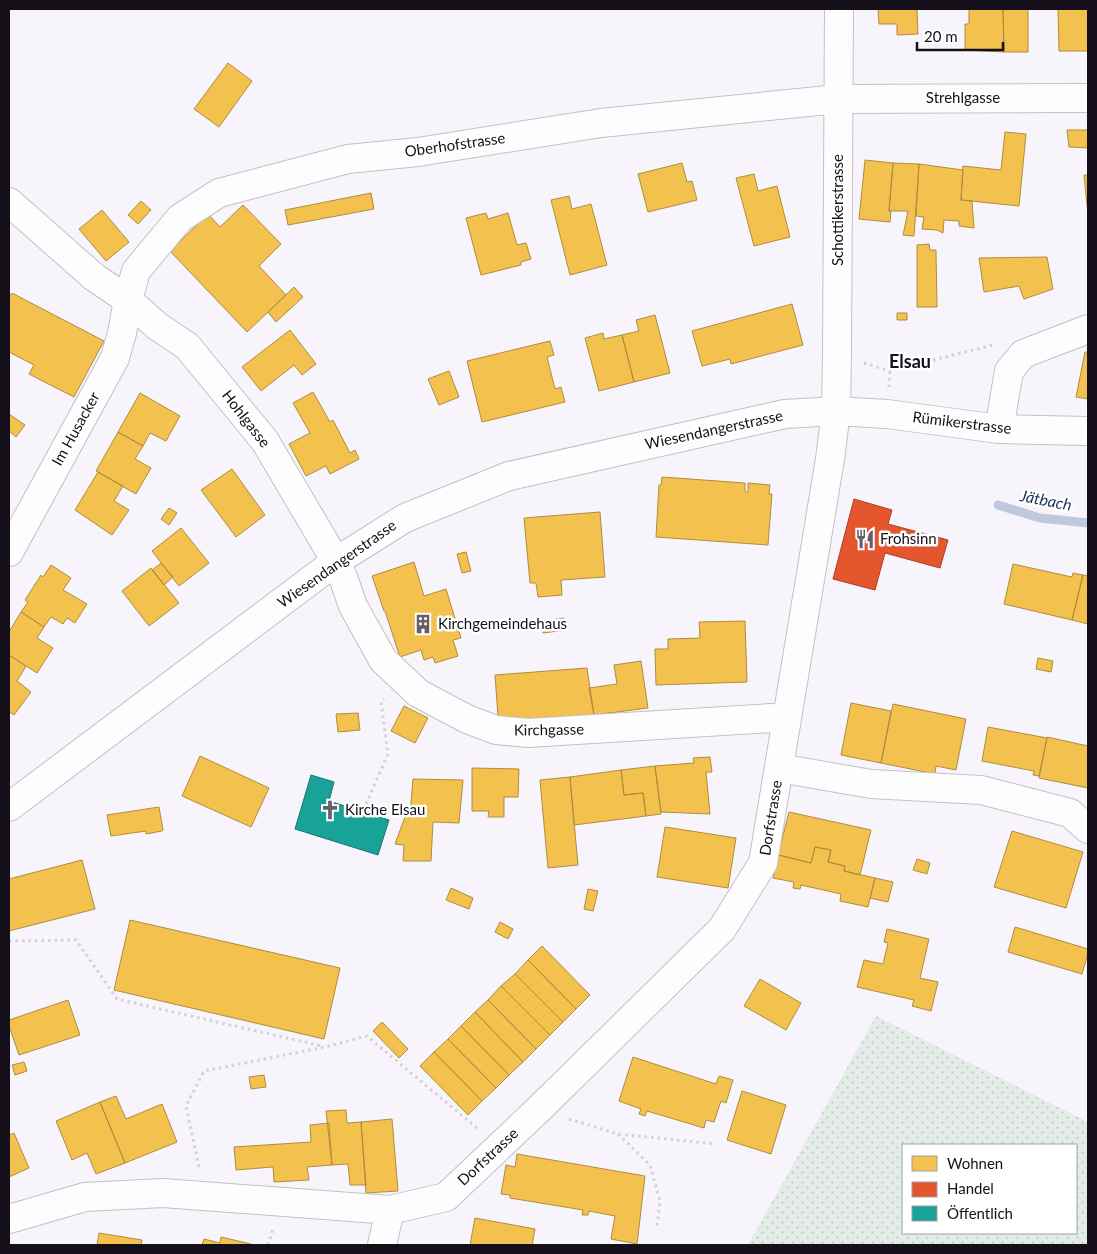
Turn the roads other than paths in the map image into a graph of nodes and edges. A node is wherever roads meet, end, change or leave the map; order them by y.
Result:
1 (838, 9) edge
2 (1088, 98) edge
3 (838, 99) junction
4 (9, 202) edge
5 (128, 300) junction
6 (1088, 329) edge
7 (836, 411) junction
8 (999, 429) junction
9 (1088, 431) edge
10 (9, 552) edge
11 (335, 562) junction
12 (786, 720) junction
13 (779, 768) junction
14 (9, 807) edge
15 (1088, 829) edge
16 (390, 1210) junction
17 (9, 1219) edge
18 (382, 1245) edge

1 - 3 street, Schottikerstrasse
2 - 3 street, Strehlgasse
3 - 5 street, Oberhofstrasse
3 - 7 street, Schottikerstrasse
4 - 5 street, Hohlgasse
5 - 10 street, Im Husacker
5 - 11 street, Hohlgasse
6 - 8 street
7 - 8 street, Rümikerstrasse
7 - 11 street, Wiesendangerstrasse
7 - 12 street, Dorfstrasse
8 - 9 street, Rümikerstrasse
11 - 12 street, Kirchgasse
11 - 14 street, Wiesendangerstrasse
12 - 13 street, Dorfstrasse
13 - 15 street, Dorfstrasse
13 - 16 street, Dorfstrasse
16 - 17 street, Dorfstrasse
16 - 18 street

